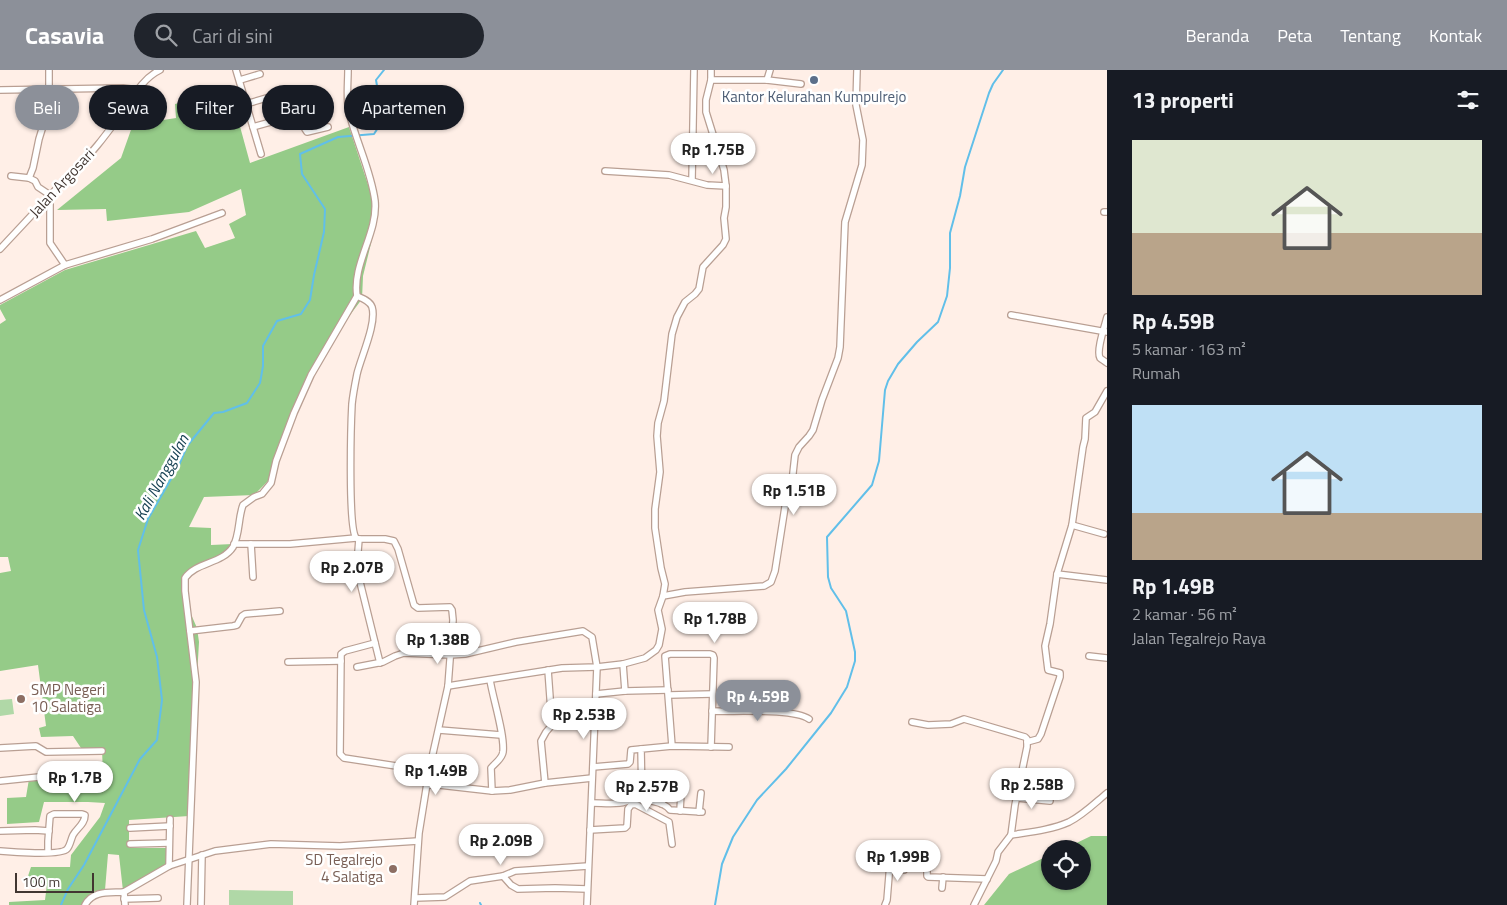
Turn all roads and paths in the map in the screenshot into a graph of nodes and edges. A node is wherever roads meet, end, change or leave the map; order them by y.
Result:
1 (49, 70) edge
2 (160, 70) edge
3 (236, 70) edge
4 (348, 70) edge
5 (694, 70) edge
6 (711, 70) edge
7 (770, 70) edge
8 (856, 70) edge
9 (260, 74) dead end
10 (240, 80) junction
11 (711, 80) junction
12 (767, 80) junction
13 (801, 84) dead end
14 (49, 85) edge
15 (142, 85) edge
16 (241, 85) edge
17 (15, 89) edge
18 (0, 90) edge
19 (252, 124) edge
20 (262, 124) edge
21 (253, 127) junction
22 (42, 130) edge
23 (108, 130) edge
24 (261, 154) dead end
25 (605, 171) dead end
26 (11, 176) dead end
27 (29, 178) junction
28 (692, 180) junction
29 (726, 186) junction
30 (50, 195) junction
31 (222, 213) dead end
32 (0, 249) edge
33 (65, 265) junction
34 (357, 296) junction
35 (0, 300) edge
36 (1011, 315) dead end
37 (1107, 317) edge
38 (1105, 332) edge
39 (1107, 363) edge
40 (1107, 391) edge
41 (1072, 525) junction
42 (1104, 534) dead end
43 (357, 539) junction
44 (234, 544) junction
45 (251, 544) junction
46 (1057, 574) junction
47 (253, 577) dead end
48 (1107, 580) edge
49 (663, 596) junction
50 (280, 610) dead end
51 (190, 631) junction
52 (375, 643) junction
53 (656, 650) junction
54 (450, 656) junction
55 (666, 656) junction
56 (1089, 656) dead end
57 (1107, 658) edge
58 (341, 661) junction
59 (288, 662) dead end
60 (380, 663) junction
61 (623, 664) junction
62 (357, 667) dead end
63 (597, 667) junction
64 (548, 670) junction
65 (490, 680) junction
66 (448, 686) junction
67 (625, 691) junction
68 (668, 693) junction
69 (596, 694) junction
70 (712, 694) junction
71 (712, 711) junction
72 (809, 719) dead end
73 (912, 722) dead end
74 (439, 730) junction
75 (501, 735) junction
76 (1027, 742) junction
77 (672, 746) junction
78 (711, 747) junction
79 (729, 747) dead end
80 (0, 748) edge
81 (641, 749) junction
82 (102, 751) dead end
83 (593, 767) junction
84 (97, 771) dead end
85 (429, 771) junction
86 (592, 778) junction
87 (0, 780) edge
88 (545, 783) junction
89 (428, 785) junction
90 (663, 789) dead end
91 (492, 791) junction
92 (681, 793) dead end
93 (701, 793) dead end
94 (1107, 793) edge
95 (1016, 798) junction
96 (642, 800) junction
97 (1050, 801) dead end
98 (592, 803) junction
99 (662, 804) junction
100 (680, 811) junction
101 (170, 819) dead end
102 (170, 826) junction
103 (130, 828) dead end
104 (590, 830) junction
105 (48, 831) junction
106 (0, 832) edge
107 (1011, 835) junction
108 (418, 841) junction
109 (169, 843) junction
110 (130, 844) dead end
111 (672, 844) dead end
112 (0, 851) edge
113 (48, 852) junction
114 (202, 855) junction
115 (904, 858) junction
116 (188, 859) junction
117 (169, 866) junction
118 (588, 866) junction
119 (904, 870) dead end
120 (503, 876) junction
121 (943, 877) junction
122 (987, 879) junction
123 (942, 888) dead end
124 (587, 889) junction
125 (124, 892) junction
126 (158, 898) dead end
127 (124, 902) edge
128 (150, 902) edge
129 (414, 902) edge
130 (85, 905) edge
131 (187, 905) edge
132 (201, 905) edge
133 (587, 905) edge
134 (884, 905) edge
135 (974, 905) edge

1 - 14 street
2 - 15 street, Jalan Argosari
3 - 10 street
4 - 34 street
5 - 28 street
6 - 11 street
7 - 12 street
8 - 49 street
9 - 10 street
10 - 16 street
11 - 12 street
11 - 29 street
12 - 13 street
17 - 18 street
19 - 21 street
20 - 21 street
21 - 24 street
22 - 27 street
23 - 30 street, Jalan Argosari
25 - 28 street
26 - 27 street
27 - 30 street
28 - 29 street
29 - 49 street
30 - 32 street, Jalan Argosari
30 - 33 street
31 - 33 street
33 - 35 street
34 - 43 street
34 - 44 street
36 - 38 street
37 - 38 street
38 - 39 street
40 - 41 street
41 - 42 street
41 - 46 street
43 - 45 street
43 - 52 street
43 - 54 street
44 - 45 street
44 - 51 street
45 - 47 street
46 - 48 street
46 - 76 street
49 - 53 street
50 - 51 street
51 - 116 street
52 - 58 street
52 - 60 street
53 - 55 street
53 - 61 street
54 - 60 street
54 - 63 street
54 - 66 street
55 - 68 street
55 - 70 street
56 - 57 street
58 - 59 street
58 - 85 street
60 - 62 street
61 - 63 street
61 - 67 street
63 - 64 street
63 - 69 street
64 - 65 street
64 - 88 street
65 - 66 street
65 - 75 street
66 - 74 street
67 - 68 street
67 - 69 street
68 - 70 street
68 - 77 street
69 - 83 street
70 - 71 street
71 - 72 street
71 - 78 street
73 - 76 street
74 - 75 street
74 - 85 street
75 - 91 street
76 - 95 street
77 - 78 street
77 - 81 street
78 - 79 street
80 - 82 street
81 - 83 street
81 - 96 street
83 - 86 street
84 - 87 street
85 - 89 street
86 - 88 street
86 - 98 street
88 - 91 street
89 - 91 street
89 - 108 street
90 - 99 street
92 - 100 street
93 - 100 street
94 - 107 street
95 - 97 street
95 - 107 street
96 - 98 street
96 - 99 street
98 - 104 street
99 - 100 street
101 - 102 street
102 - 103 street
102 - 109 street
104 - 111 street
104 - 118 street
105 - 106 street
105 - 113 street
105 - 113 street
107 - 122 street
108 - 114 street
108 - 129 street
109 - 110 street
109 - 117 street
112 - 113 street
114 - 116 street
114 - 132 street
115 - 119 street
115 - 121 street
115 - 134 street
116 - 117 street
116 - 131 street
117 - 125 street
118 - 120 street
118 - 124 street
120 - 124 street
120 - 129 street
121 - 122 street
121 - 123 street
122 - 135 street
124 - 133 street
125 - 127 street
125 - 130 street
126 - 128 street
127 - 128 street

